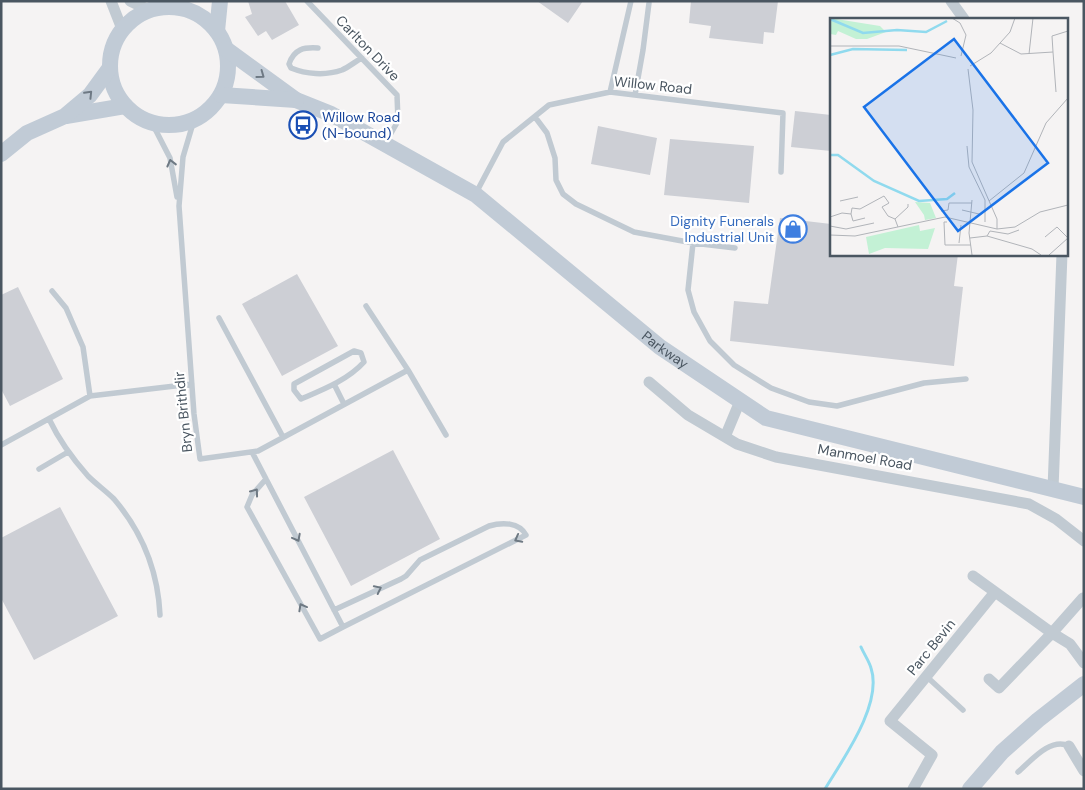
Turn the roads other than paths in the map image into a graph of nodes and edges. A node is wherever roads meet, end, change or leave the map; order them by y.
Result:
1 (111, 1) edge
2 (130, 1) edge
3 (220, 1) edge
4 (306, 1) edge
5 (632, 1) edge
6 (951, 1) edge
7 (649, 3) dead end
8 (170, 4) edge
9 (149, 10) junction
10 (963, 18) edge
11 (122, 30) junction
12 (217, 31) junction
13 (318, 48) dead end
14 (226, 49) junction
15 (362, 58) junction
16 (110, 69) junction
17 (610, 92) junction
18 (221, 94) junction
19 (636, 95) junction
20 (296, 100) junction
21 (125, 106) junction
22 (65, 116) junction
23 (535, 117) junction
24 (194, 120) junction
25 (152, 123) junction
26 (384, 144) junction
27 (1, 154) edge
28 (781, 172) dead end
29 (476, 195) junction
30 (179, 206) junction
31 (693, 243) junction
32 (735, 248) dead end
33 (1062, 255) edge
34 (52, 291) dead end
35 (366, 306) dead end
36 (219, 318) dead end
37 (408, 370) junction
38 (966, 380) dead end
39 (649, 382) dead end
40 (192, 384) junction
41 (334, 384) junction
42 (90, 396) junction
43 (740, 401) junction
44 (344, 404) junction
45 (49, 419) junction
46 (446, 435) dead end
47 (283, 437) junction
48 (725, 437) junction
49 (1, 445) edge
50 (68, 452) junction
51 (252, 452) junction
52 (39, 469) dead end
53 (266, 479) junction
54 (1053, 489) junction
55 (1084, 497) edge
56 (1084, 541) edge
57 (973, 576) dead end
58 (995, 592) junction
59 (1083, 598) edge
60 (334, 610) junction
61 (160, 616) dead end
62 (343, 626) junction
63 (1052, 633) junction
64 (1084, 663) edge
65 (926, 676) junction
66 (989, 679) dead end
67 (1084, 684) edge
68 (964, 710) dead end
69 (1069, 746) joint
70 (1084, 771) edge
71 (1018, 772) dead end
72 (913, 789) edge
73 (970, 789) edge

1 - 11 street
2 - 9 street
3 - 12 main road
4 - 15 lane, Carlton Drive
5 - 17 lane
6 - 10 street
7 - 19 lane
8 - 9 main road
8 - 12 main road
9 - 11 main road
11 - 16 main road
12 - 14 main road
13 - 15 lane
14 - 18 main road
14 -> 20 main road
15 - 26 lane, Carlton Drive
16 - 21 main road
22 -> 16 main road
17 - 19 lane, Willow Road
17 - 23 lane, Willow Road
18 - 20 main road
18 - 24 main road
19 - 28 lane, Willow Road
20 - 26 main road, Parkway
21 - 22 main road
21 - 25 main road
22 - 27 main road
23 - 29 lane, Willow Road
23 - 31 lane
24 - 25 main road
24 - 30 lane, Bryn Brithdir
30 -> 25 lane
26 - 29 main road, Parkway
29 - 43 main road, Parkway
30 - 40 lane, Bryn Brithdir
31 - 32 lane
31 - 38 lane
33 - 54 street
34 - 42 lane
35 - 37 lane
36 - 47 lane
37 - 44 lane, Bryn Brithdir
37 - 46 lane
39 - 48 street, Manmoel Road
40 - 42 lane
40 - 51 lane, Bryn Brithdir
41 - 41 lane
41 - 44 lane
42 - 45 lane
43 - 48 street
43 - 54 main road, Parkway
44 - 47 lane, Bryn Brithdir
45 - 49 lane
45 - 50 lane
47 - 51 lane, Bryn Brithdir
48 - 56 street, Manmoel Road
50 - 52 lane
50 - 61 lane
51 - 53 lane
53 -> 60 lane
62 -> 53 lane
54 - 55 main road, Parkway
57 - 58 street
58 - 63 street
58 - 65 street, Parc Bevin
59 - 63 street
60 - 62 lane
60 -> 62 lane
63 - 64 street
63 - 66 street
65 - 68 lane
65 - 72 street, Parc Bevin
67 - 73 main road
69 - 70 street
69 - 71 lane

